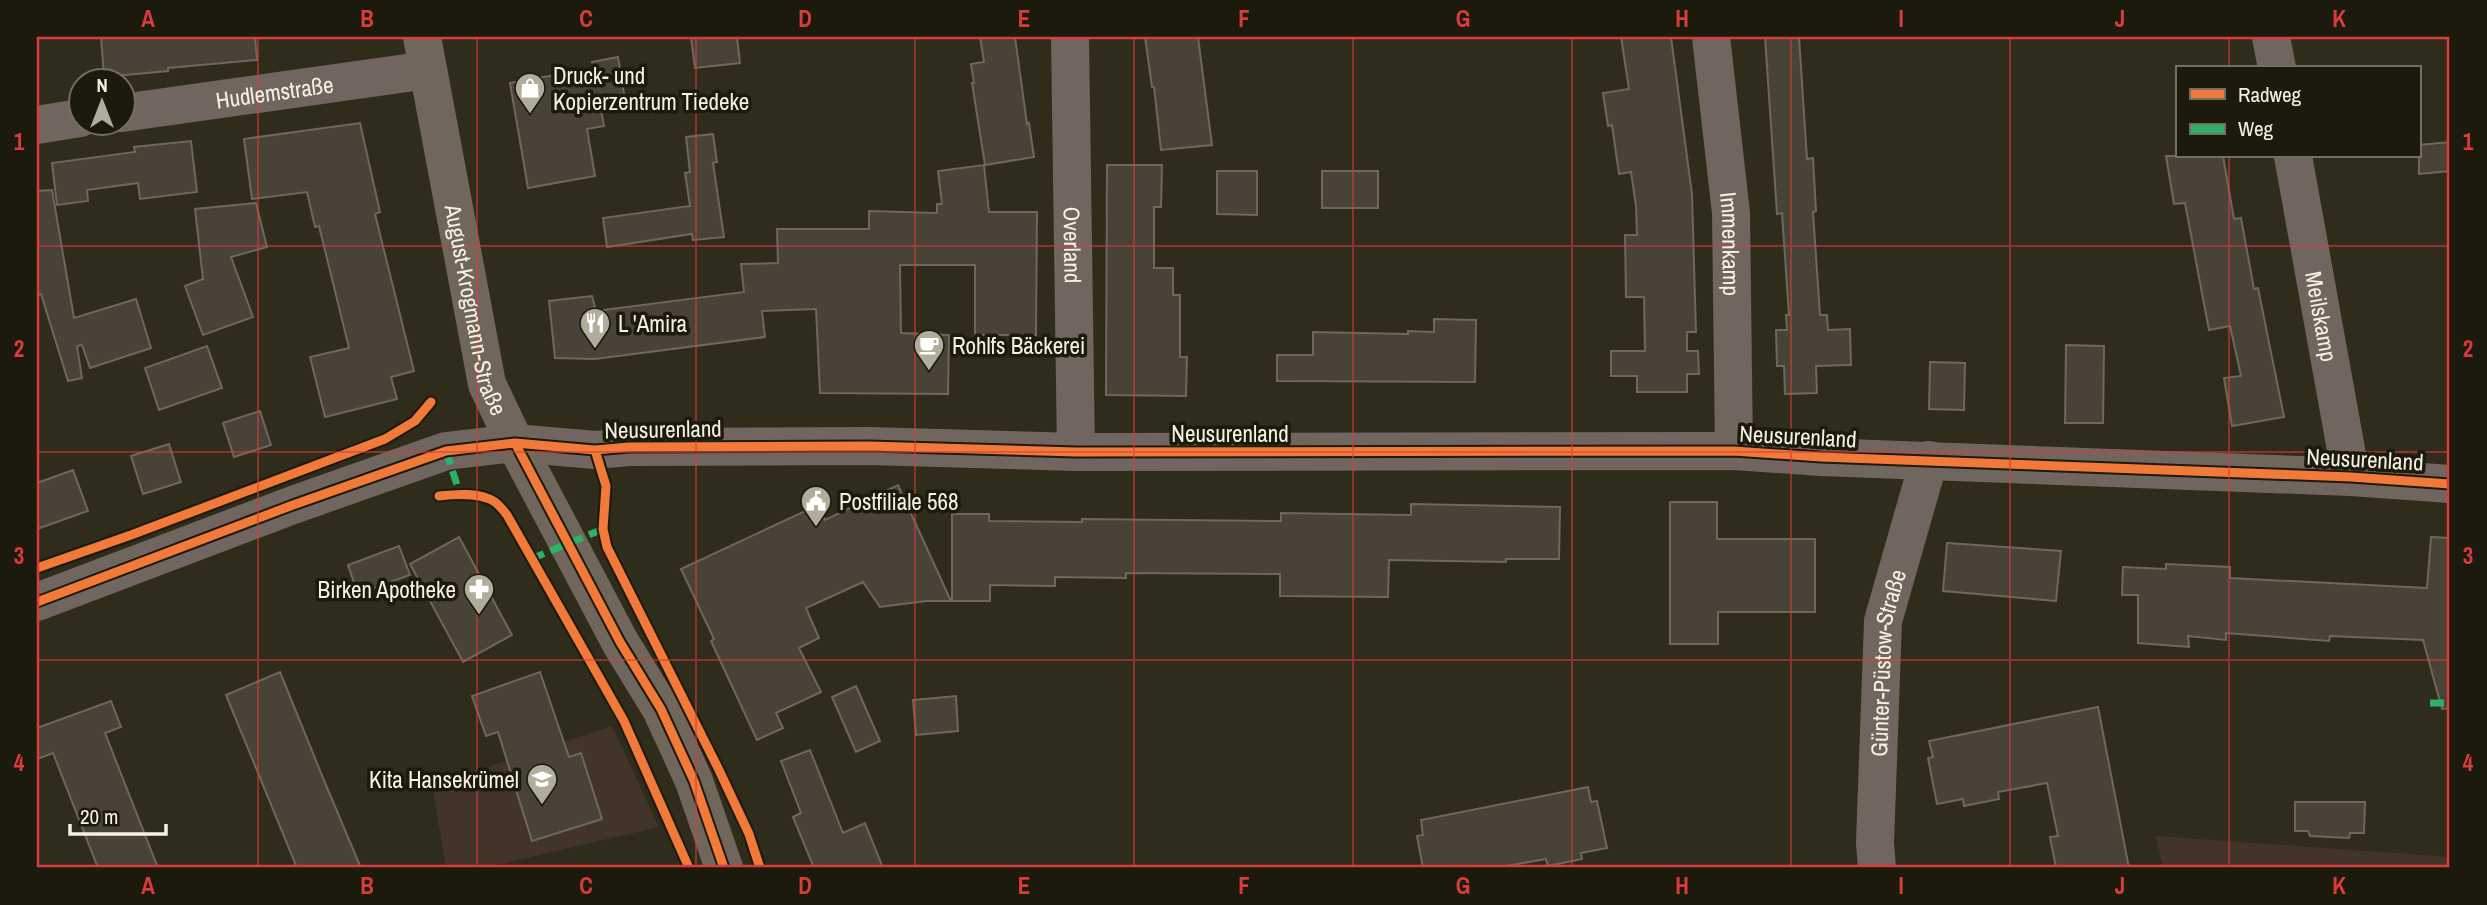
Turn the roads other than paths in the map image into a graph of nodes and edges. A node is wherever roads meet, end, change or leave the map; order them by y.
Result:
1 (1070, 37) edge
2 (1711, 37) edge
3 (2271, 37) edge
4 (425, 54) edge
5 (2277, 66) edge
6 (136, 110) edge
7 (66, 120) edge
8 (37, 125) edge
9 (2293, 158) edge
10 (515, 443) junction
11 (1076, 452) junction
12 (1734, 452) junction
13 (1928, 460) junction
14 (2351, 477) junction
15 (2450, 484) edge
16 (37, 602) edge
17 (724, 868) edge
18 (1877, 868) edge

1 - 11 street, Overland
2 - 12 street, Immenkamp
3 - 5 street
4 - 6 street, Hudlemstraße
4 - 10 main road, August-Krogmann-Straße
7 - 8 street
9 - 14 street, Meilskamp
10 - 11 street, Neusurenland
10 - 16 street, Neusurenland
10 - 17 main road, August-Krogmann-Straße
11 - 12 street, Neusurenland
12 - 13 street, Neusurenland
13 - 14 street, Neusurenland
13 - 18 street, Günter-Püstow-Straße
14 - 15 street, Neusurenland

